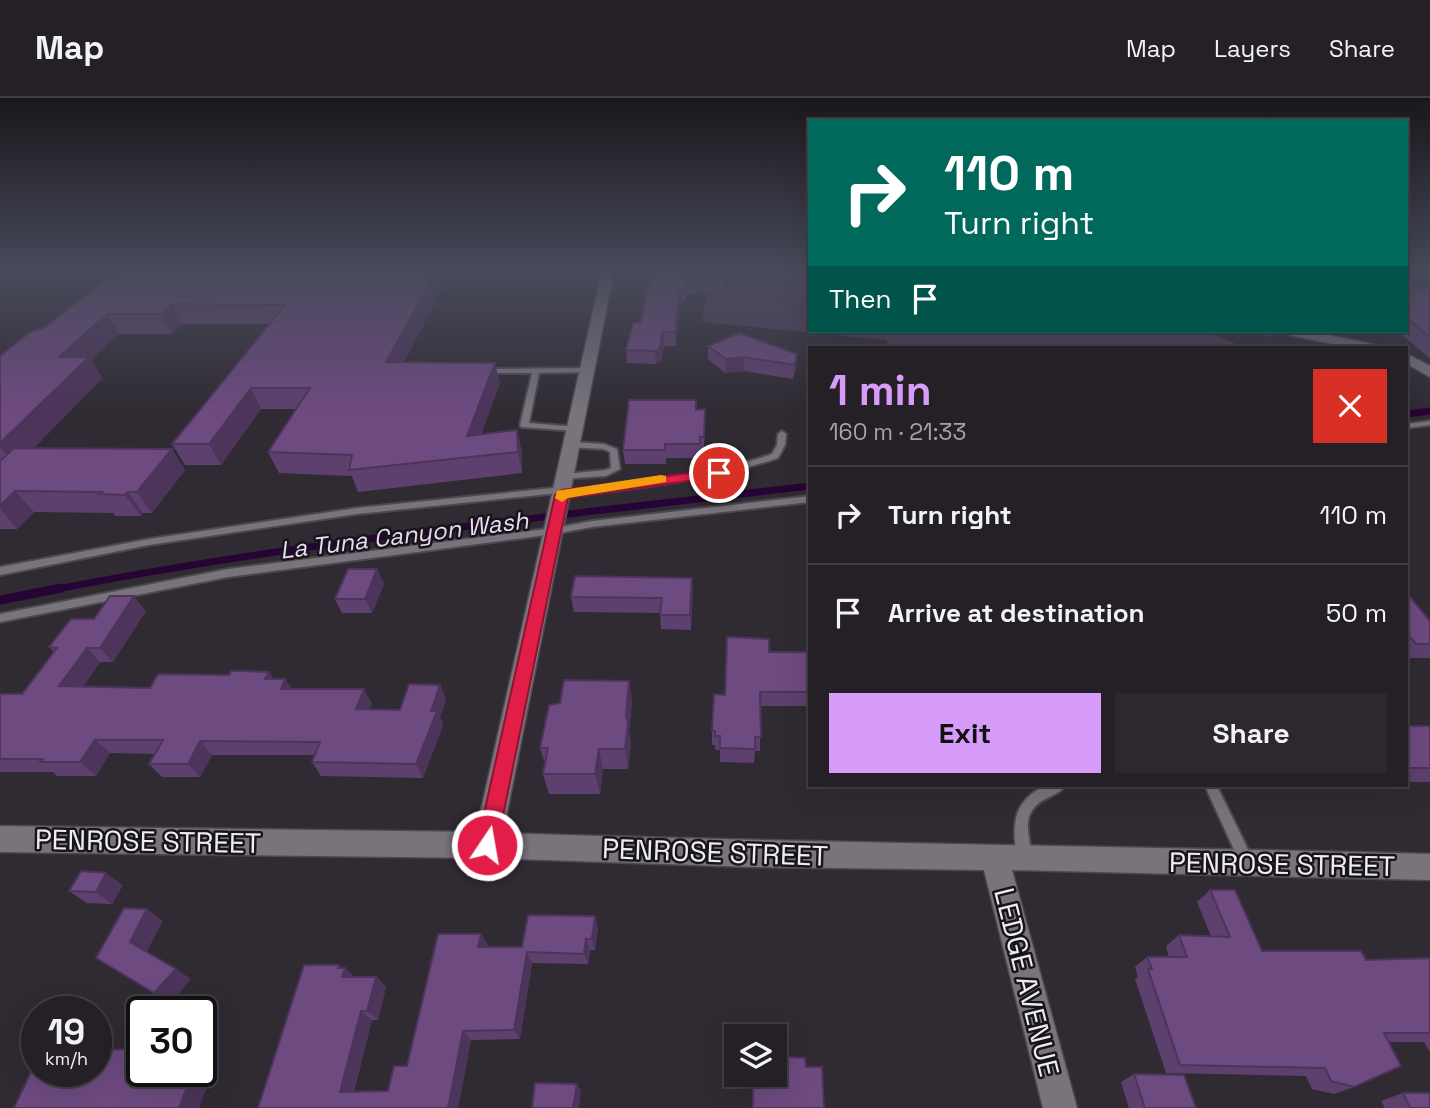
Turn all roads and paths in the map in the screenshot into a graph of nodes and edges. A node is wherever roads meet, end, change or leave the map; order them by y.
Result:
1 (598, 318) edge
2 (1299, 333) edge
3 (1362, 346) edge
4 (1408, 359) edge
5 (587, 370) junction
6 (467, 371) edge
7 (536, 371) junction
8 (1430, 372) edge
9 (1430, 423) edge
10 (1408, 426) edge
11 (575, 429) junction
12 (782, 434) dead end
13 (571, 445) junction
14 (808, 499) edge
15 (560, 504) junction
16 (0, 571) edge
17 (0, 618) edge
18 (1057, 787) edge
19 (1211, 787) edge
20 (0, 839) edge
21 (487, 845) junction
22 (1010, 857) junction
23 (1248, 864) junction
24 (1430, 867) edge
25 (1059, 1108) edge

1 - 5 street
2 - 3 street
4 - 8 street
5 - 7 lane
5 - 11 street
6 - 7 lane
7 - 11 lane
9 - 10 lane
11 - 13 street
12 - 15 lane
13 - 15 street
13 - 15 lane
14 - 15 lane
15 - 16 lane
15 - 17 lane
15 - 21 street
18 - 22 lane
19 - 23 lane
20 - 21 street, PENROSE STREET
21 - 22 street, PENROSE STREET
22 - 23 street, PENROSE STREET
22 - 25 street, LEDGE AVENUE
23 - 24 street, PENROSE STREET

